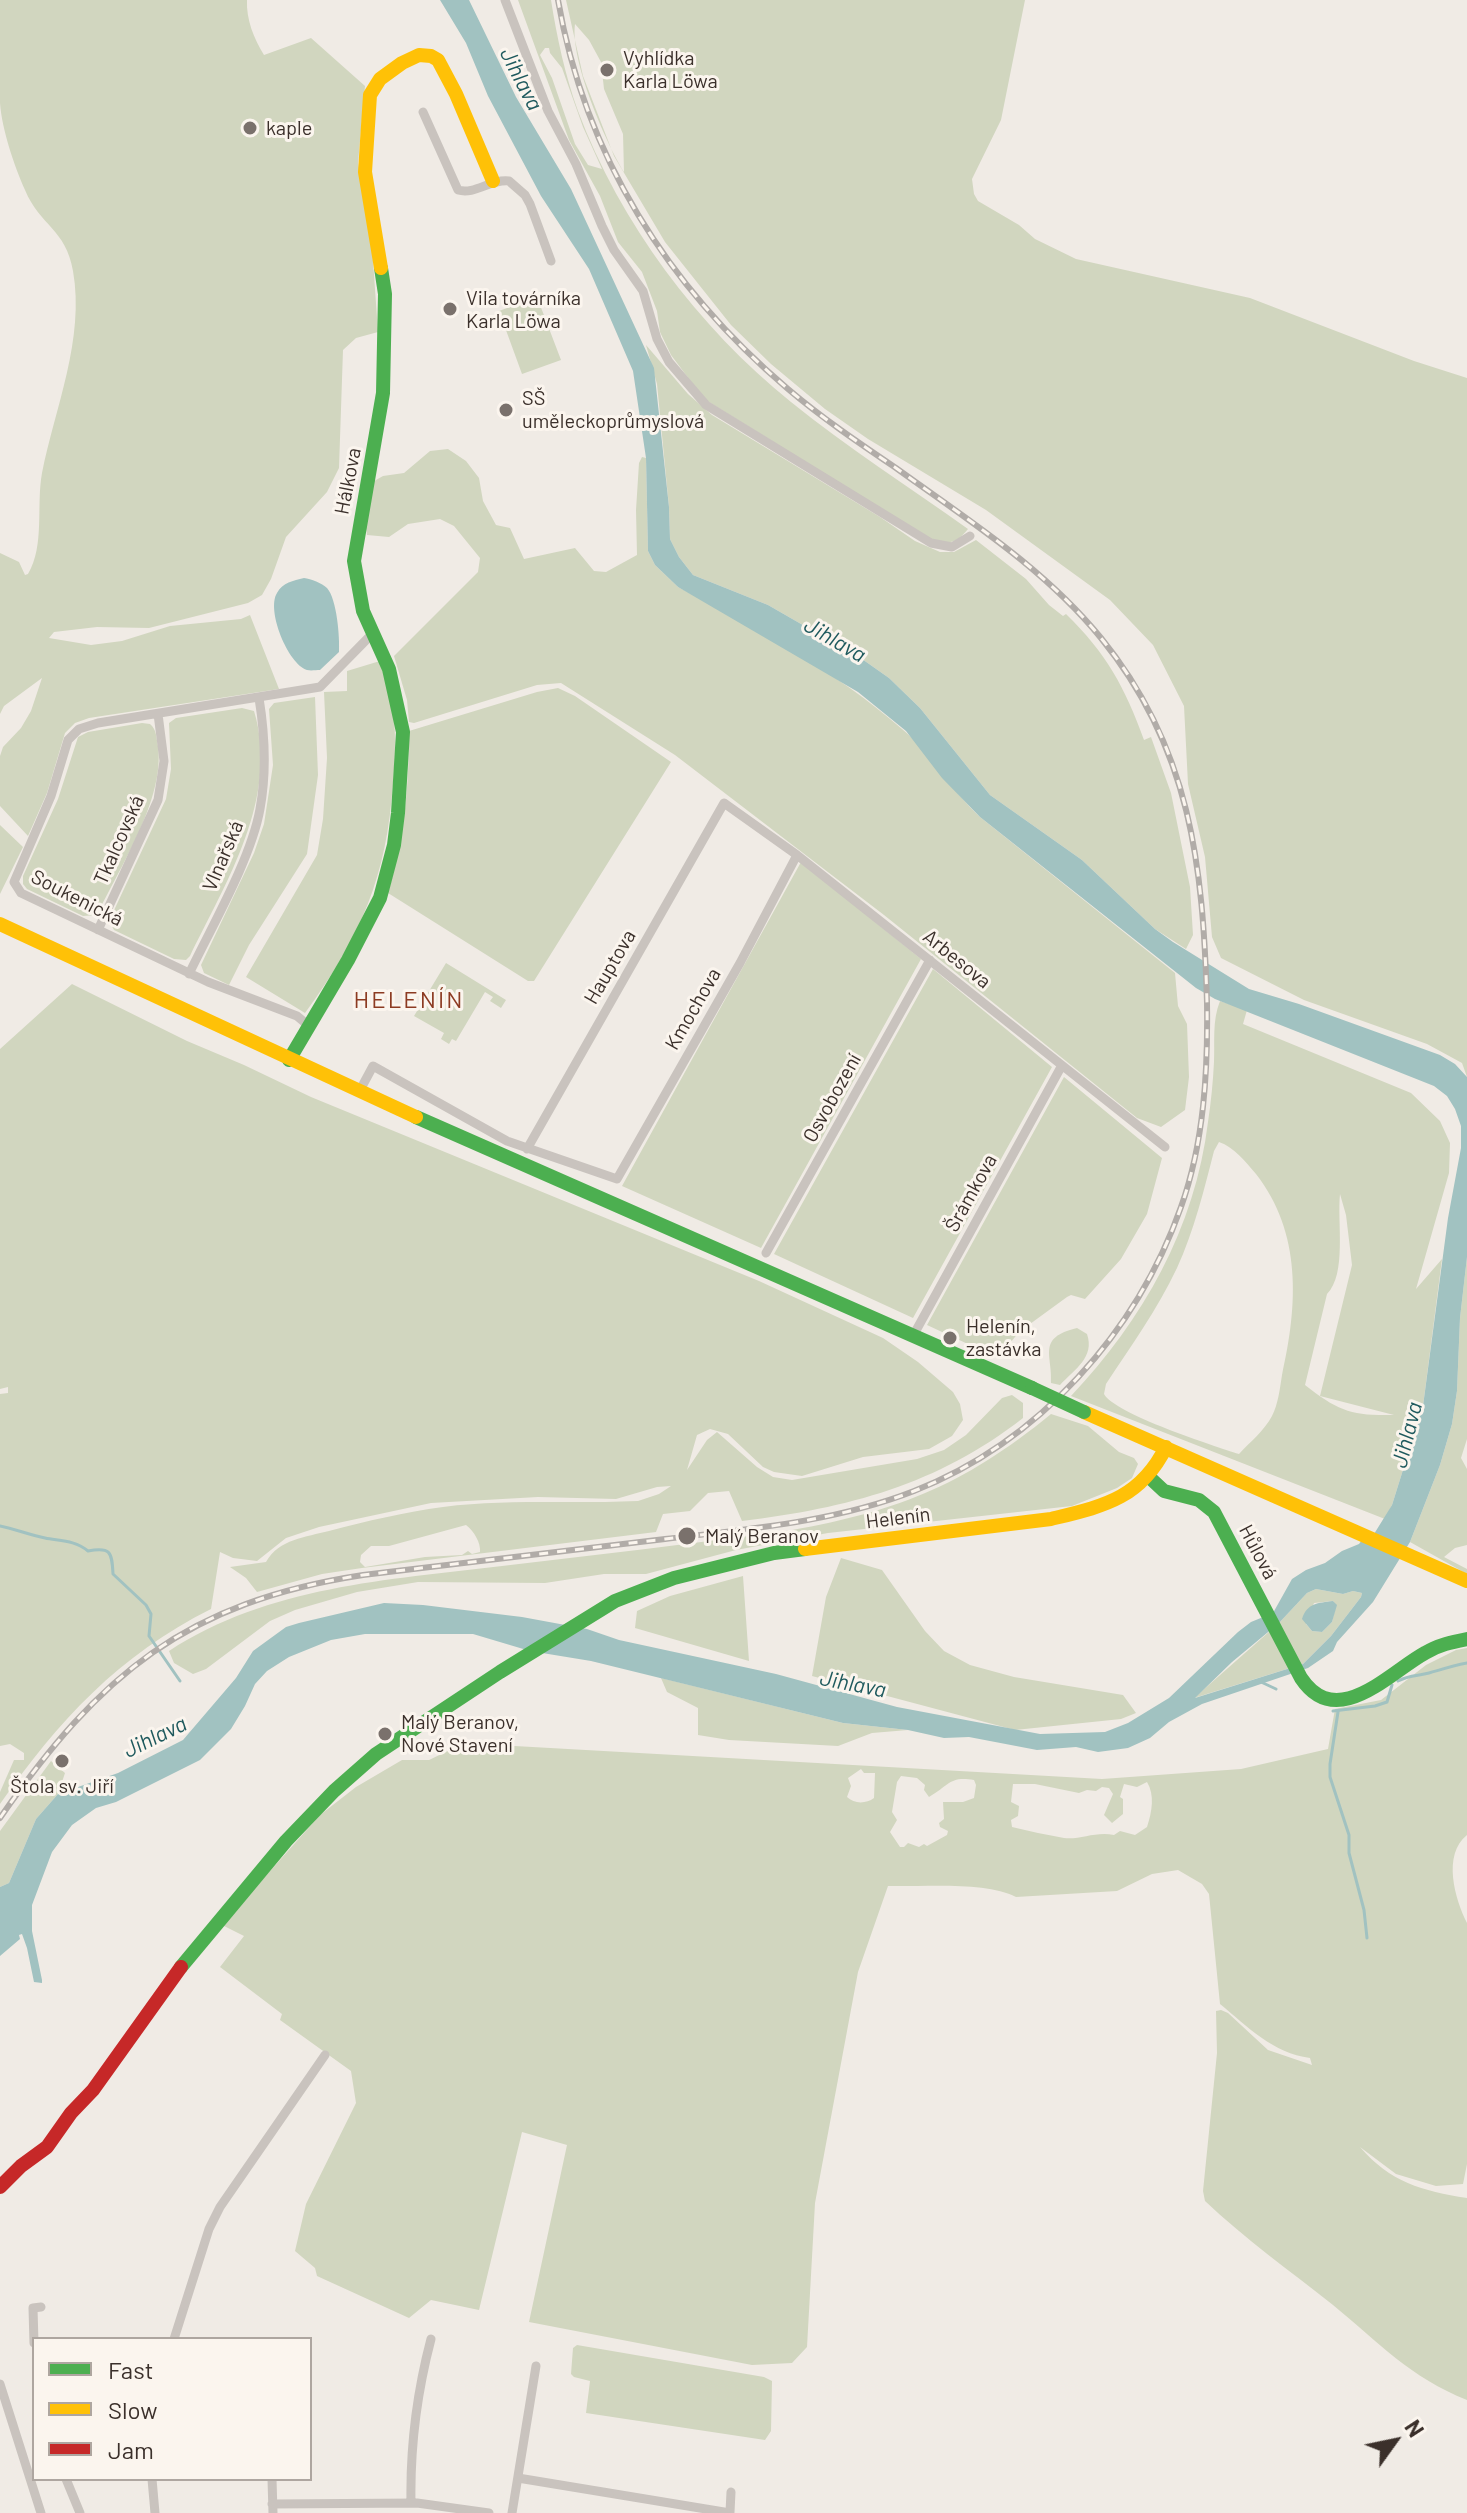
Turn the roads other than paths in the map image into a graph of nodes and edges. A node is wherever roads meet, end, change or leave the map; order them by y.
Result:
1 (505, 0) edge
2 (423, 112) dead end
3 (493, 181) junction
4 (551, 261) dead end
5 (970, 536) dead end
6 (373, 633) junction
7 (259, 698) junction
8 (158, 714) junction
9 (724, 803) joint
10 (797, 855) junction
11 (0, 924) edge
12 (98, 930) junction
13 (930, 960) junction
14 (189, 974) junction
15 (309, 1026) junction
16 (289, 1060) junction
17 (1061, 1067) junction
18 (359, 1092) junction
19 (1165, 1147) dead end
20 (527, 1149) junction
21 (766, 1253) dead end
22 (913, 1336) junction
23 (1166, 1447) junction
24 (1149, 1477) junction
25 (1467, 1581) edge
26 (1467, 1639) edge
27 (325, 2055) dead end
28 (0, 2187) edge
29 (41, 2307) dead end
30 (34, 2337) edge
31 (175, 2337) edge
32 (431, 2339) dead end
33 (536, 2366) dead end
34 (0, 2384) edge
35 (518, 2478) junction
36 (67, 2481) edge
37 (152, 2481) edge
38 (272, 2481) edge
39 (731, 2492) dead end
40 (411, 2503) junction
41 (273, 2509) edge
42 (730, 2512) edge
43 (41, 2513) edge
44 (80, 2513) edge
45 (155, 2513) edge
46 (489, 2513) edge
47 (512, 2513) edge

1 - 5 street
2 - 3 street
3 - 4 street
3 - 6 street, Hálkova
6 - 7 street, Soukenická
6 - 15 street, Hálkova
7 - 8 street, Soukenická
7 - 14 street, Vlnařská
8 - 12 street, Tkalcovská
8 - 12 street, Soukenická
9 - 10 street, Arbesova
9 - 20 street, Hauptova
10 - 13 street, Arbesova
10 - 20 street, Kmochova
11 - 16 street
12 - 14 street, Soukenická
13 - 17 street, Arbesova
13 - 21 street, Osvobození
14 - 15 street, Soukenická
15 - 16 street, Hálkova
16 - 18 street
17 - 19 street, Arbesova
17 - 22 street, Šrámkova
18 - 20 street
18 - 22 street
22 - 23 street, bridge
23 - 24 street, Helenín
23 - 25 street
24 - 26 street, Hůlová
24 - 28 street, Helenín
27 - 31 street
29 - 30 street
32 - 40 street
33 - 35 street
34 - 43 street
35 - 42 street
35 - 47 street
36 - 44 street
37 - 45 street
38 - 41 street
39 - 42 street
40 - 41 street
40 - 46 street

